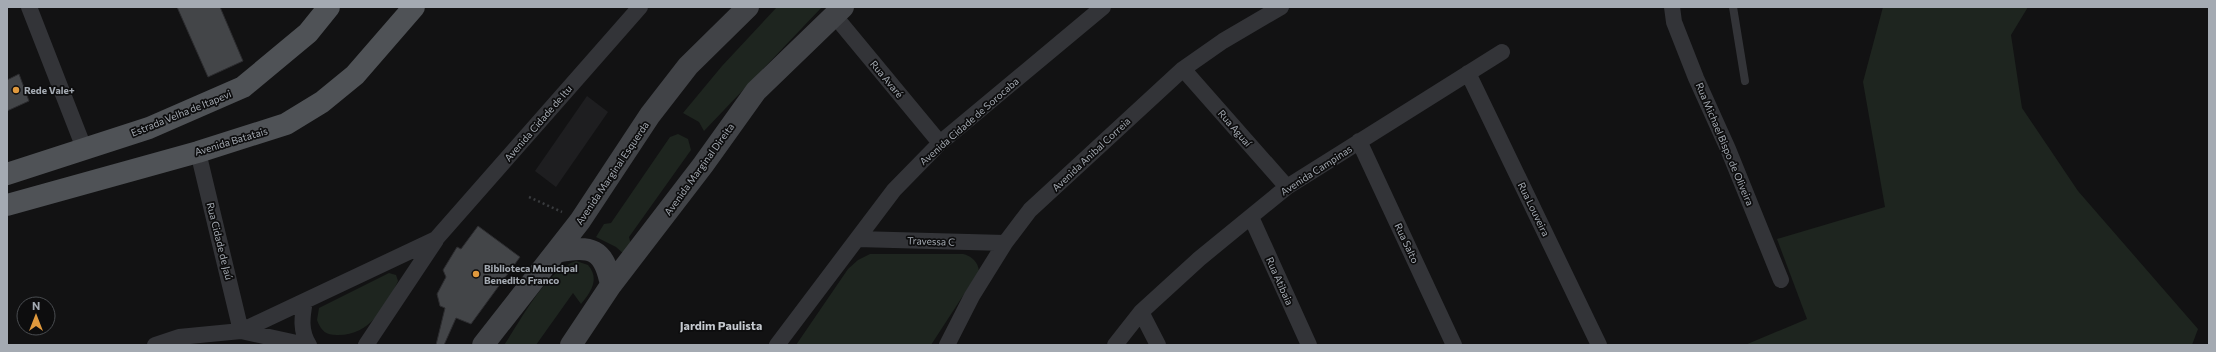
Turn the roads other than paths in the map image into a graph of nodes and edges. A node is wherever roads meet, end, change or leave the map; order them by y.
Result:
1 (29, 7) edge
2 (329, 7) edge
3 (414, 7) edge
4 (640, 7) edge
5 (748, 7) edge
6 (1103, 7) edge
7 (1281, 7) edge
8 (1672, 7) edge
9 (1733, 7) edge
10 (838, 11) edge
11 (1502, 52) dead end
12 (1183, 69) junction
13 (1468, 73) junction
14 (1745, 81) dead end
15 (1359, 142) junction
16 (940, 143) junction
17 (84, 148) junction
18 (198, 152) junction
19 (7, 174) edge
20 (1287, 187) junction
21 (7, 205) edge
22 (1251, 217) junction
23 (436, 239) junction
24 (857, 239) junction
25 (1005, 243) junction
26 (556, 252) junction
27 (1781, 280) dead end
28 (611, 285) junction
29 (305, 301) junction
30 (1141, 312) junction
31 (241, 331) junction
32 (155, 345) edge
33 (307, 345) edge
34 (366, 345) edge
35 (483, 345) edge
36 (571, 345) edge
37 (777, 345) edge
38 (947, 345) edge
39 (1115, 345) edge
40 (1158, 345) edge
41 (1309, 345) edge
42 (1454, 345) edge
43 (1599, 345) edge

1 - 17 street
2 - 17 main road, Estrada Velha de Itapevi
3 - 18 main road, Avenida Batatais
4 - 23 street, Avenida Cidade de Itu
5 - 26 main road, Avenida Marginal Esquerda
6 - 16 street, Avenida Cidade de Sorocaba
7 - 12 street, Avenida Anibal Correia
8 - 27 street, Rua Michael Bispo de Oliveira
9 - 14 lane
10 - 16 street, Rua Avaré
10 - 28 main road, Avenida Marginal Direita
11 - 13 street, Avenida Campinas
12 - 20 street, Rua Aguaí
12 - 25 street, Avenida Anibal Correia
13 - 15 street, Avenida Campinas
13 - 43 street, Rua Louveira
15 - 20 street, Avenida Campinas
15 - 42 street, Rua Salto
16 - 24 street, Avenida Cidade de Sorocaba
17 - 19 main road, Estrada Velha de Itapevi
18 - 21 main road, Avenida Batatais
18 - 31 street, Rua Cidade de Jaú
20 - 22 street, Avenida Campinas
22 - 30 street, Avenida Campinas
22 - 41 street, Rua Atibaia
23 - 29 street, Avenida Cidade de Itu
23 - 34 street, Avenida Cidade de Itu
24 - 25 street, Travessa C
24 - 37 street, Avenida Cidade de Sorocaba
25 - 38 street, Avenida Anibal Correia
26 - 28 main road
26 - 35 main road, Avenida Marginal Esquerda
28 - 36 main road, Avenida Marginal Direita
29 - 31 street, Avenida Cidade de Itu
29 - 33 street
30 - 39 street, Avenida Campinas
30 - 40 street
31 - 32 street, Avenida Cidade de Itu
31 - 33 street

